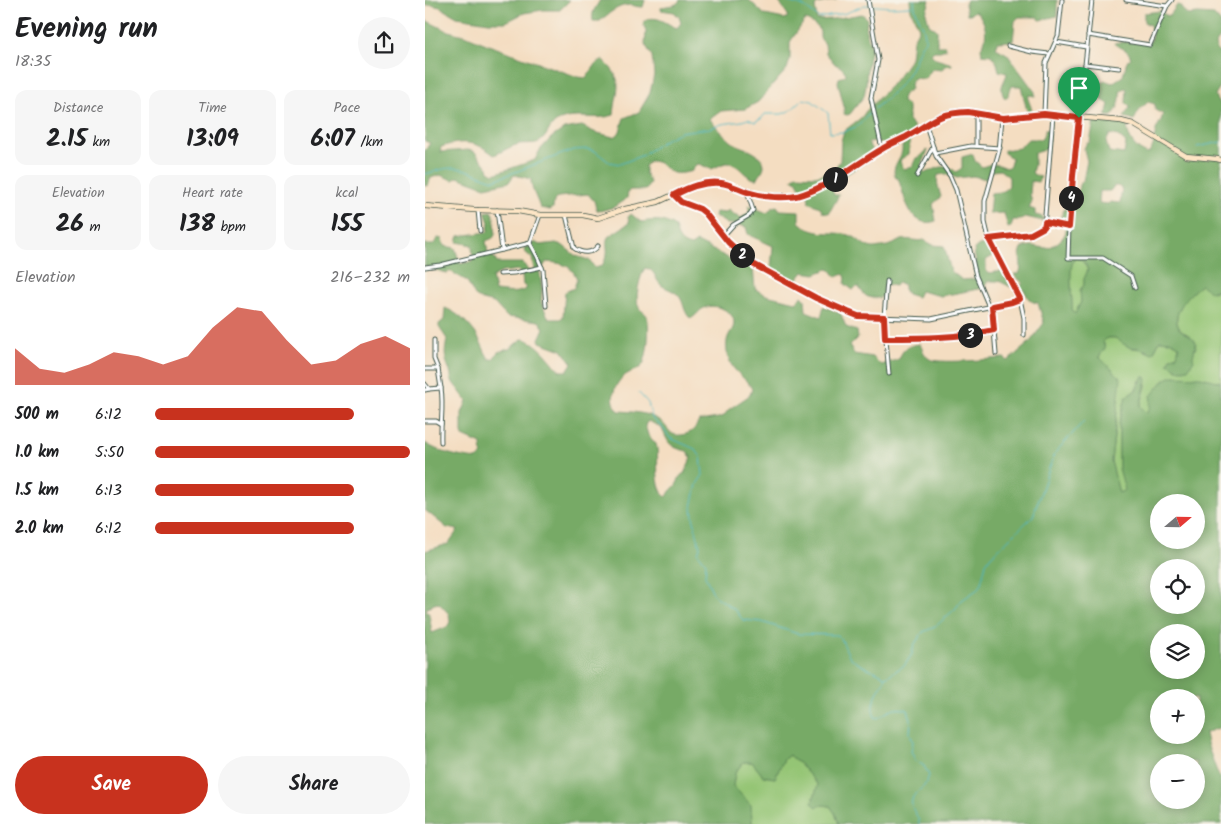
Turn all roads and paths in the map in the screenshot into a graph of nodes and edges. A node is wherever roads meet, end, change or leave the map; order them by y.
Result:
1 (868, 0) edge
2 (1062, 0) edge
3 (1092, 0) edge
4 (1126, 0) edge
5 (1172, 0) edge
6 (1167, 6) junction
7 (1088, 35) junction
8 (1055, 42) junction
9 (1008, 46) dead end
10 (1086, 47) junction
11 (1049, 54) junction
12 (1085, 64) junction
13 (1119, 68) dead end
14 (975, 114) junction
15 (1044, 114) junction
16 (1053, 115) junction
17 (1003, 118) junction
18 (1079, 118) junction
19 (925, 124) junction
20 (933, 146) junction
21 (976, 146) junction
22 (1000, 148) junction
23 (882, 149) junction
24 (935, 153) junction
25 (1221, 160) edge
26 (917, 176) dead end
27 (747, 192) junction
28 (674, 195) junction
29 (425, 206) edge
30 (478, 210) junction
31 (497, 210) junction
32 (540, 215) junction
33 (567, 215) junction
34 (1045, 222) junction
35 (1069, 227) junction
36 (480, 231) dead end
37 (723, 236) junction
38 (989, 239) junction
39 (530, 243) junction
40 (598, 246) dead end
41 (502, 250) junction
42 (425, 267) edge
43 (542, 267) junction
44 (500, 274) dead end
45 (887, 281) dead end
46 (1135, 288) dead end
47 (1020, 299) junction
48 (546, 306) dead end
49 (991, 306) junction
50 (884, 317) junction
51 (994, 330) junction
52 (1024, 336) dead end
53 (885, 338) junction
54 (435, 340) dead end
55 (996, 354) dead end
56 (425, 369) edge
57 (438, 369) junction
58 (889, 374) dead end
59 (425, 384) edge
60 (441, 388) junction
61 (427, 389) edge
62 (425, 421) edge
63 (441, 424) junction
64 (441, 442) dead end

1 - 23 street
2 - 8 street
3 - 7 street
4 - 6 street
5 - 6 street
6 - 7 street
7 - 10 street
8 - 10 street
8 - 11 street
9 - 11 street
10 - 12 street
11 - 15 street
12 - 13 street
12 - 18 street
14 - 17 main road
14 - 19 main road
14 - 21 street
15 - 16 main road
15 - 17 main road
16 - 18 main road
16 - 34 street
17 - 22 street
18 - 25 main road
18 - 35 street
19 - 20 street
19 - 23 main road
20 - 24 street
20 - 26 street
21 - 22 street
21 - 24 street
22 - 38 street
23 - 27 main road
24 - 49 street
27 - 28 main road
27 - 37 street
28 - 33 main road
28 - 37 street
29 - 30 main road
30 - 31 main road
30 - 36 street
31 - 32 main road
31 - 41 street
32 - 33 main road
32 - 39 street
33 - 40 street
34 - 35 street
34 - 38 street
35 - 46 street
37 - 50 street
38 - 47 street
39 - 41 street
39 - 43 street
41 - 42 street
43 - 44 street
43 - 48 street
45 - 50 street
47 - 49 street
47 - 52 street
49 - 50 street
49 - 51 street
50 - 53 street
51 - 53 street
51 - 55 street
53 - 58 street
54 - 57 street
56 - 57 street
57 - 60 street
59 - 61 street
60 - 61 street
60 - 63 street
62 - 63 street
63 - 64 street

